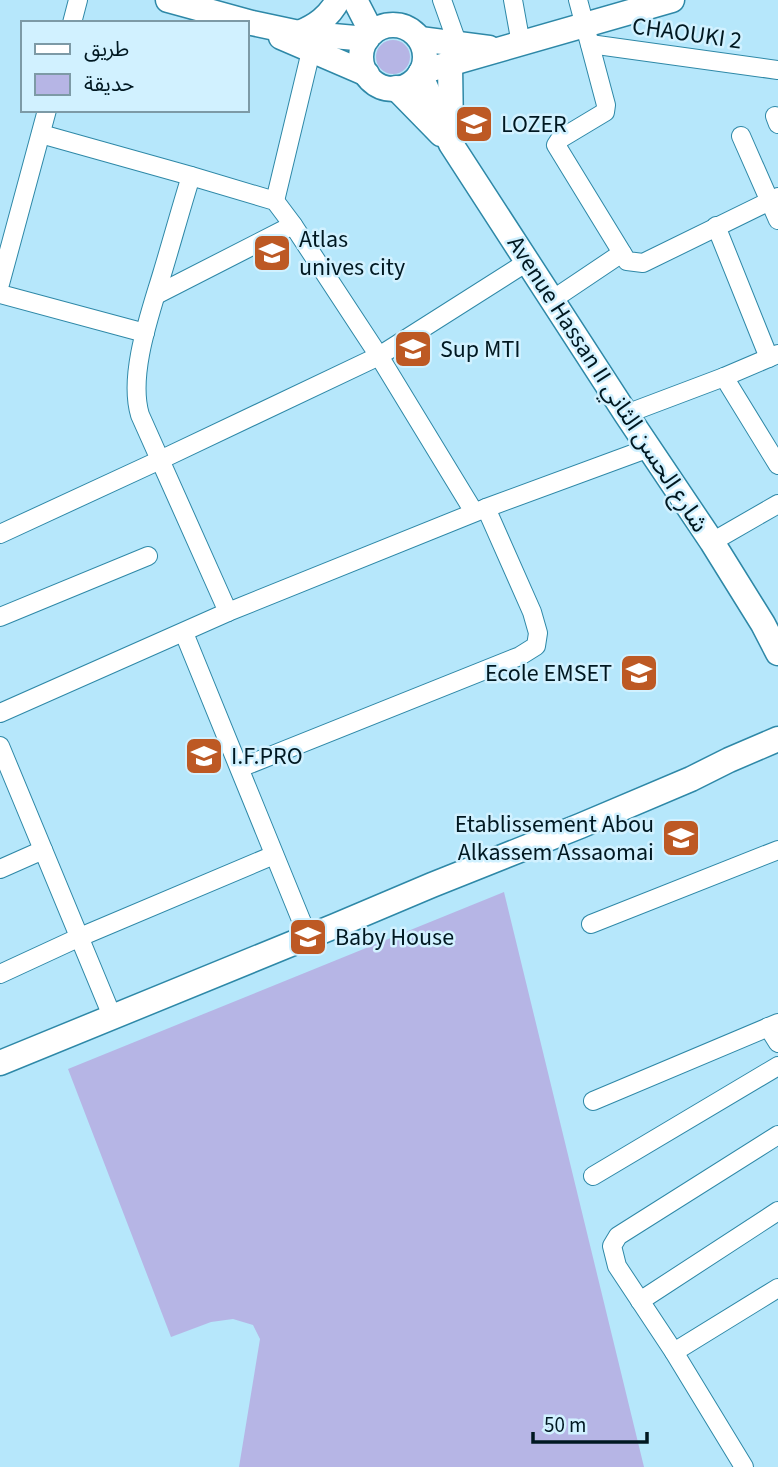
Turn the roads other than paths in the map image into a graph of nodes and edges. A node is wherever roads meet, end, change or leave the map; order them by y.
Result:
1 (78, 0) edge
2 (168, 0) edge
3 (338, 0) edge
4 (355, 0) edge
5 (373, 0) edge
6 (442, 0) edge
7 (513, 0) edge
8 (578, 0) edge
9 (660, 2) edge
10 (73, 21) edge
11 (245, 21) edge
12 (248, 22) edge
13 (378, 32) junction
14 (587, 35) junction
15 (420, 39) junction
16 (305, 42) junction
17 (512, 47) junction
18 (454, 55) junction
19 (778, 70) edge
20 (420, 73) junction
21 (367, 74) junction
22 (396, 89) junction
23 (46, 112) edge
24 (41, 134) junction
25 (741, 136) dead end
26 (451, 145) junction
27 (191, 176) junction
28 (774, 198) edge
29 (275, 201) junction
30 (778, 220) edge
31 (293, 225) junction
32 (716, 226) junction
33 (622, 253) junction
34 (527, 262) junction
35 (0, 284) edge
36 (0, 294) edge
37 (156, 295) junction
38 (552, 300) junction
39 (145, 333) junction
40 (379, 356) junction
41 (773, 356) edge
42 (723, 377) junction
43 (626, 414) junction
44 (649, 448) junction
45 (160, 460) junction
46 (778, 465) edge
47 (778, 504) edge
48 (480, 510) junction
49 (0, 534) edge
50 (712, 542) junction
51 (148, 556) dead end
52 (228, 612) junction
53 (0, 617) edge
54 (770, 632) edge
55 (184, 633) junction
56 (778, 653) edge
57 (0, 713) edge
58 (778, 739) edge
59 (0, 746) edge
60 (778, 759) edge
61 (240, 768) junction
62 (691, 779) junction
63 (43, 850) junction
64 (778, 850) edge
65 (274, 855) junction
66 (0, 869) edge
67 (591, 924) dead end
68 (79, 937) junction
69 (308, 937) junction
70 (0, 974) edge
71 (112, 1016) junction
72 (773, 1025) edge
73 (778, 1043) edge
74 (0, 1062) edge
75 (778, 1066) edge
76 (593, 1101) dead end
77 (778, 1135) edge
78 (593, 1176) dead end
79 (778, 1211) edge
80 (778, 1287) edge
81 (640, 1301) junction
82 (674, 1352) junction
83 (744, 1467) edge

1 - 10 street
2 - 11 street
3 - 16 street
4 - 13 street
5 - 13 street
6 - 18 street
7 - 17 street
8 - 14 street
9 - 14 street
12 - 16 street
13 - 15 street
13 - 16 street
13 - 21 street
14 - 17 street
14 - 19 street, CHAOUKI 2
14 - 33 street
15 - 18 street
15 - 20 street
16 - 21 street
16 - 29 street
17 - 18 street
18 - 20 street
18 - 26 street
20 - 22 street
20 - 26 street
21 - 22 street
22 - 26 street
23 - 24 street
24 - 27 street
24 - 35 street
25 - 28 street
26 - 34 street, Avenue Hassan II شارع الحسن الثاني
27 - 29 street
27 - 37 street
28 - 30 street
28 - 32 street
29 - 31 street
31 - 37 street
31 - 40 street
32 - 33 street
32 - 41 street
33 - 38 street
34 - 38 street, Avenue Hassan II شارع الحسن الثاني
34 - 40 street
36 - 39 street
37 - 39 street
38 - 43 street, Avenue Hassan II شارع الحسن الثاني
39 - 45 street
40 - 45 street
40 - 48 street
41 - 42 street
42 - 43 street
42 - 46 street
43 - 44 street, Avenue Hassan II شارع الحسن الثاني
44 - 48 street
44 - 50 street, Avenue Hassan II شارع الحسن الثاني
45 - 49 street
45 - 52 street
47 - 50 street
48 - 52 street
48 - 61 street
50 - 54 street, Avenue Hassan II شارع الحسن الثاني
51 - 53 street
52 - 55 street
54 - 56 street, Avenue Hassan II شارع الحسن الثاني
55 - 57 street
55 - 61 street
58 - 62 street
59 - 63 street
60 - 62 street
61 - 65 street
62 - 69 street
63 - 66 street
63 - 68 street
64 - 67 street
65 - 68 street
65 - 69 street
68 - 70 street
68 - 71 street
69 - 71 street
71 - 74 street
72 - 73 street
72 - 76 street
75 - 78 street
77 - 81 street
79 - 81 street
80 - 82 street
81 - 82 street
82 - 83 street

